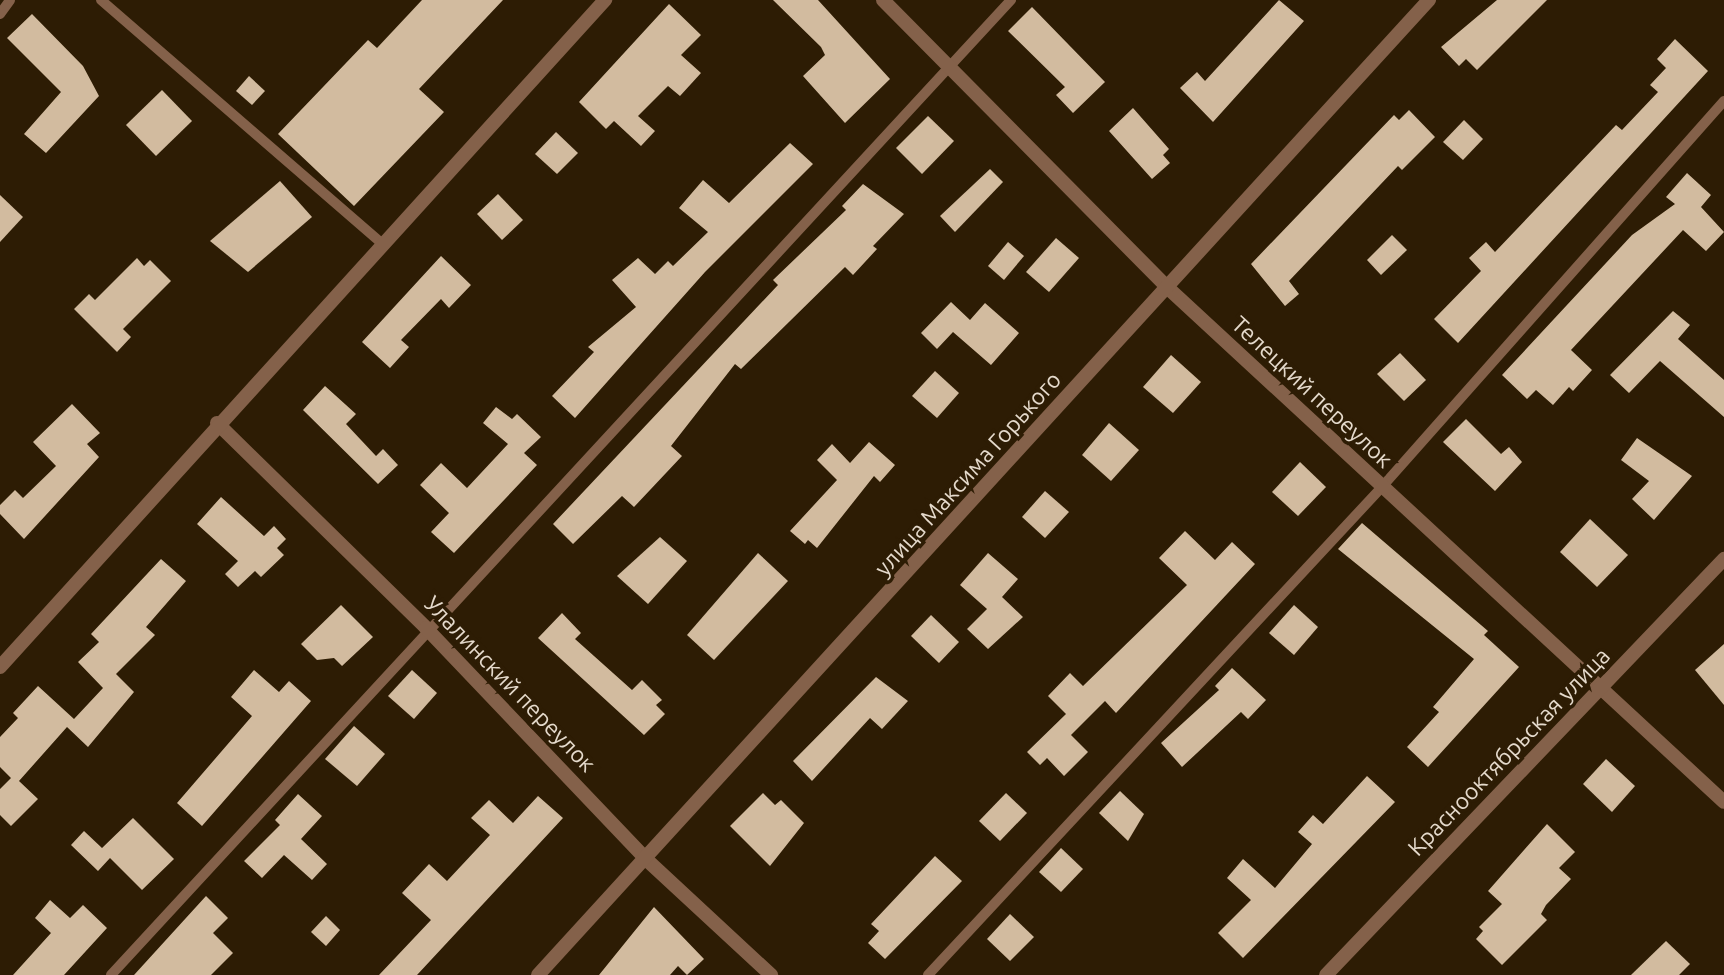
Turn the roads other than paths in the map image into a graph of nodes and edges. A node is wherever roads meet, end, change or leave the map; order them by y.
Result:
1 (10, 0) edge
2 (101, 0) edge
3 (605, 0) edge
4 (883, 0) edge
5 (1011, 0) edge
6 (1429, 0) edge
7 (0, 13) edge
8 (950, 66) junction
9 (1724, 101) edge
10 (382, 243) junction
11 (1168, 288) junction
12 (217, 423) junction
13 (1381, 488) junction
14 (1724, 559) edge
15 (426, 628) junction
16 (0, 667) edge
17 (1601, 689) junction
18 (1724, 802) edge
19 (648, 861) junction
20 (111, 975) edge
21 (538, 975) edge
22 (771, 975) edge
23 (929, 975) edge
24 (1326, 975) edge

1 - 7 lane
2 - 10 lane
3 - 10 street
4 - 8 street, Телецкий переулок
5 - 8 lane
6 - 11 street, улица Максима Горького
8 - 11 street, Телецкий переулок
8 - 15 lane
9 - 13 lane
10 - 12 street
11 - 13 street, Телецкий переулок
11 - 19 street, улица Максима Горького
12 - 15 street, Улалинский переулок
12 - 16 street
13 - 17 street, Телецкий переулок
13 - 23 lane
14 - 17 street, Краснооктябрьская улица
15 - 19 street, Улалинский переулок
15 - 20 lane
17 - 18 street, Телецкий переулок
17 - 24 street, Краснооктябрьская улица
19 - 21 street, улица Максима Горького
19 - 22 street, Улалинский переулок

